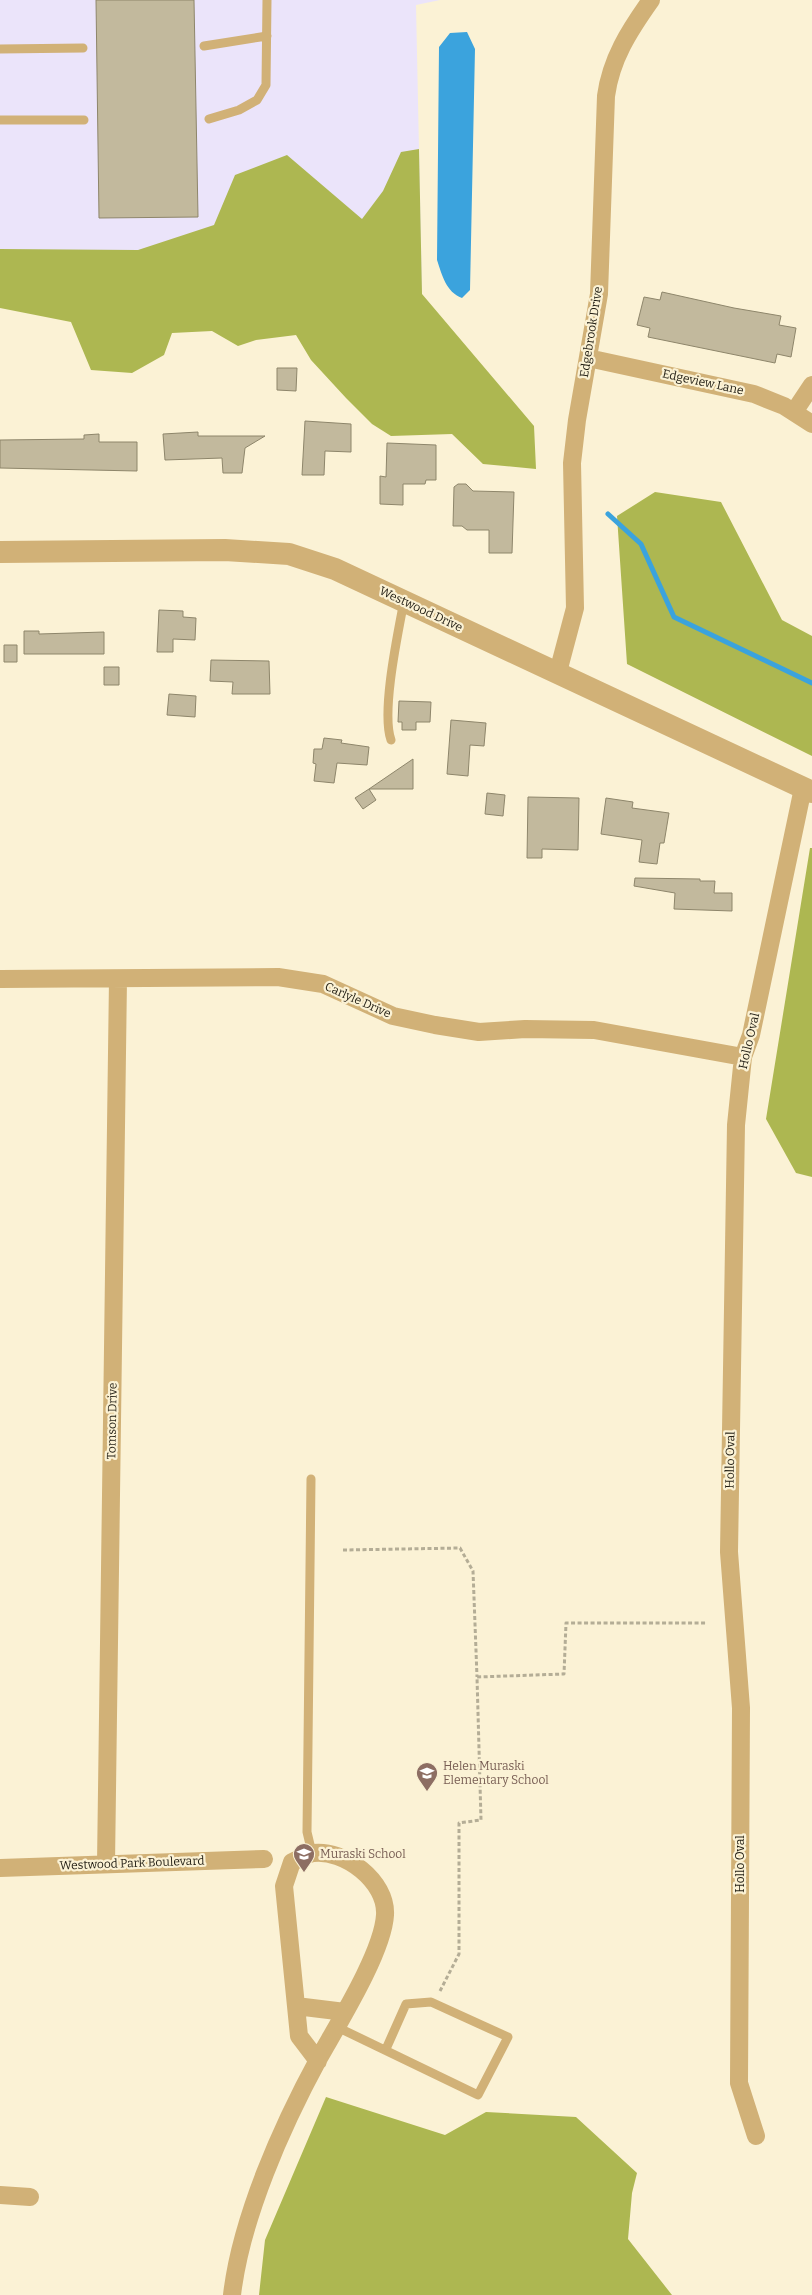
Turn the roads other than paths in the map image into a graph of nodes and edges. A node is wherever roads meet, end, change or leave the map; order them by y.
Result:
1 (268, 0) edge
2 (651, 0) edge
3 (267, 36) junction
4 (204, 46) dead end
5 (83, 48) dead end
6 (0, 50) edge
7 (209, 119) dead end
8 (0, 120) edge
9 (84, 120) dead end
10 (588, 358) junction
11 (812, 384) edge
12 (794, 412) junction
13 (812, 424) edge
14 (0, 552) edge
15 (404, 601) junction
16 (558, 672) junction
17 (391, 740) dead end
18 (808, 790) edge
19 (0, 979) edge
20 (118, 979) junction
21 (743, 1057) junction
22 (311, 1479) dead end
23 (312, 1853) junction
24 (264, 1859) dead end
25 (106, 1864) junction
26 (0, 1868) edge
27 (296, 2006) junction
28 (341, 2020) junction
29 (386, 2049) junction
30 (318, 2060) junction
31 (756, 2136) dead end
32 (0, 2194) edge
33 (30, 2197) dead end
34 (232, 2295) edge

1 - 3 lane
2 - 10 street, Edgebrook Drive
3 - 4 lane
3 - 7 lane
5 - 6 lane
8 - 9 lane
10 - 12 street, Edgeview Lane
10 - 16 street, Edgebrook Drive
11 - 12 street
12 - 13 street, Edgeview Lane
14 - 15 street, Westwood Drive
15 - 16 street, Westwood Drive
15 - 17 lane
16 - 18 street, Westwood Drive
18 - 21 street, Hollo Oval
19 - 20 street, Carlyle Drive
20 - 21 street, Carlyle Drive
20 - 25 street, Tomson Drive
21 - 31 street, Hollo Oval
22 - 23 lane
23 - 27 street
23 - 28 street
24 - 25 street, Westwood Park Boulevard
25 - 26 street, Westwood Park Boulevard
27 - 28 street
27 - 30 street
28 - 29 lane
28 - 30 street
29 - 29 lane
30 - 34 street
32 - 33 street

